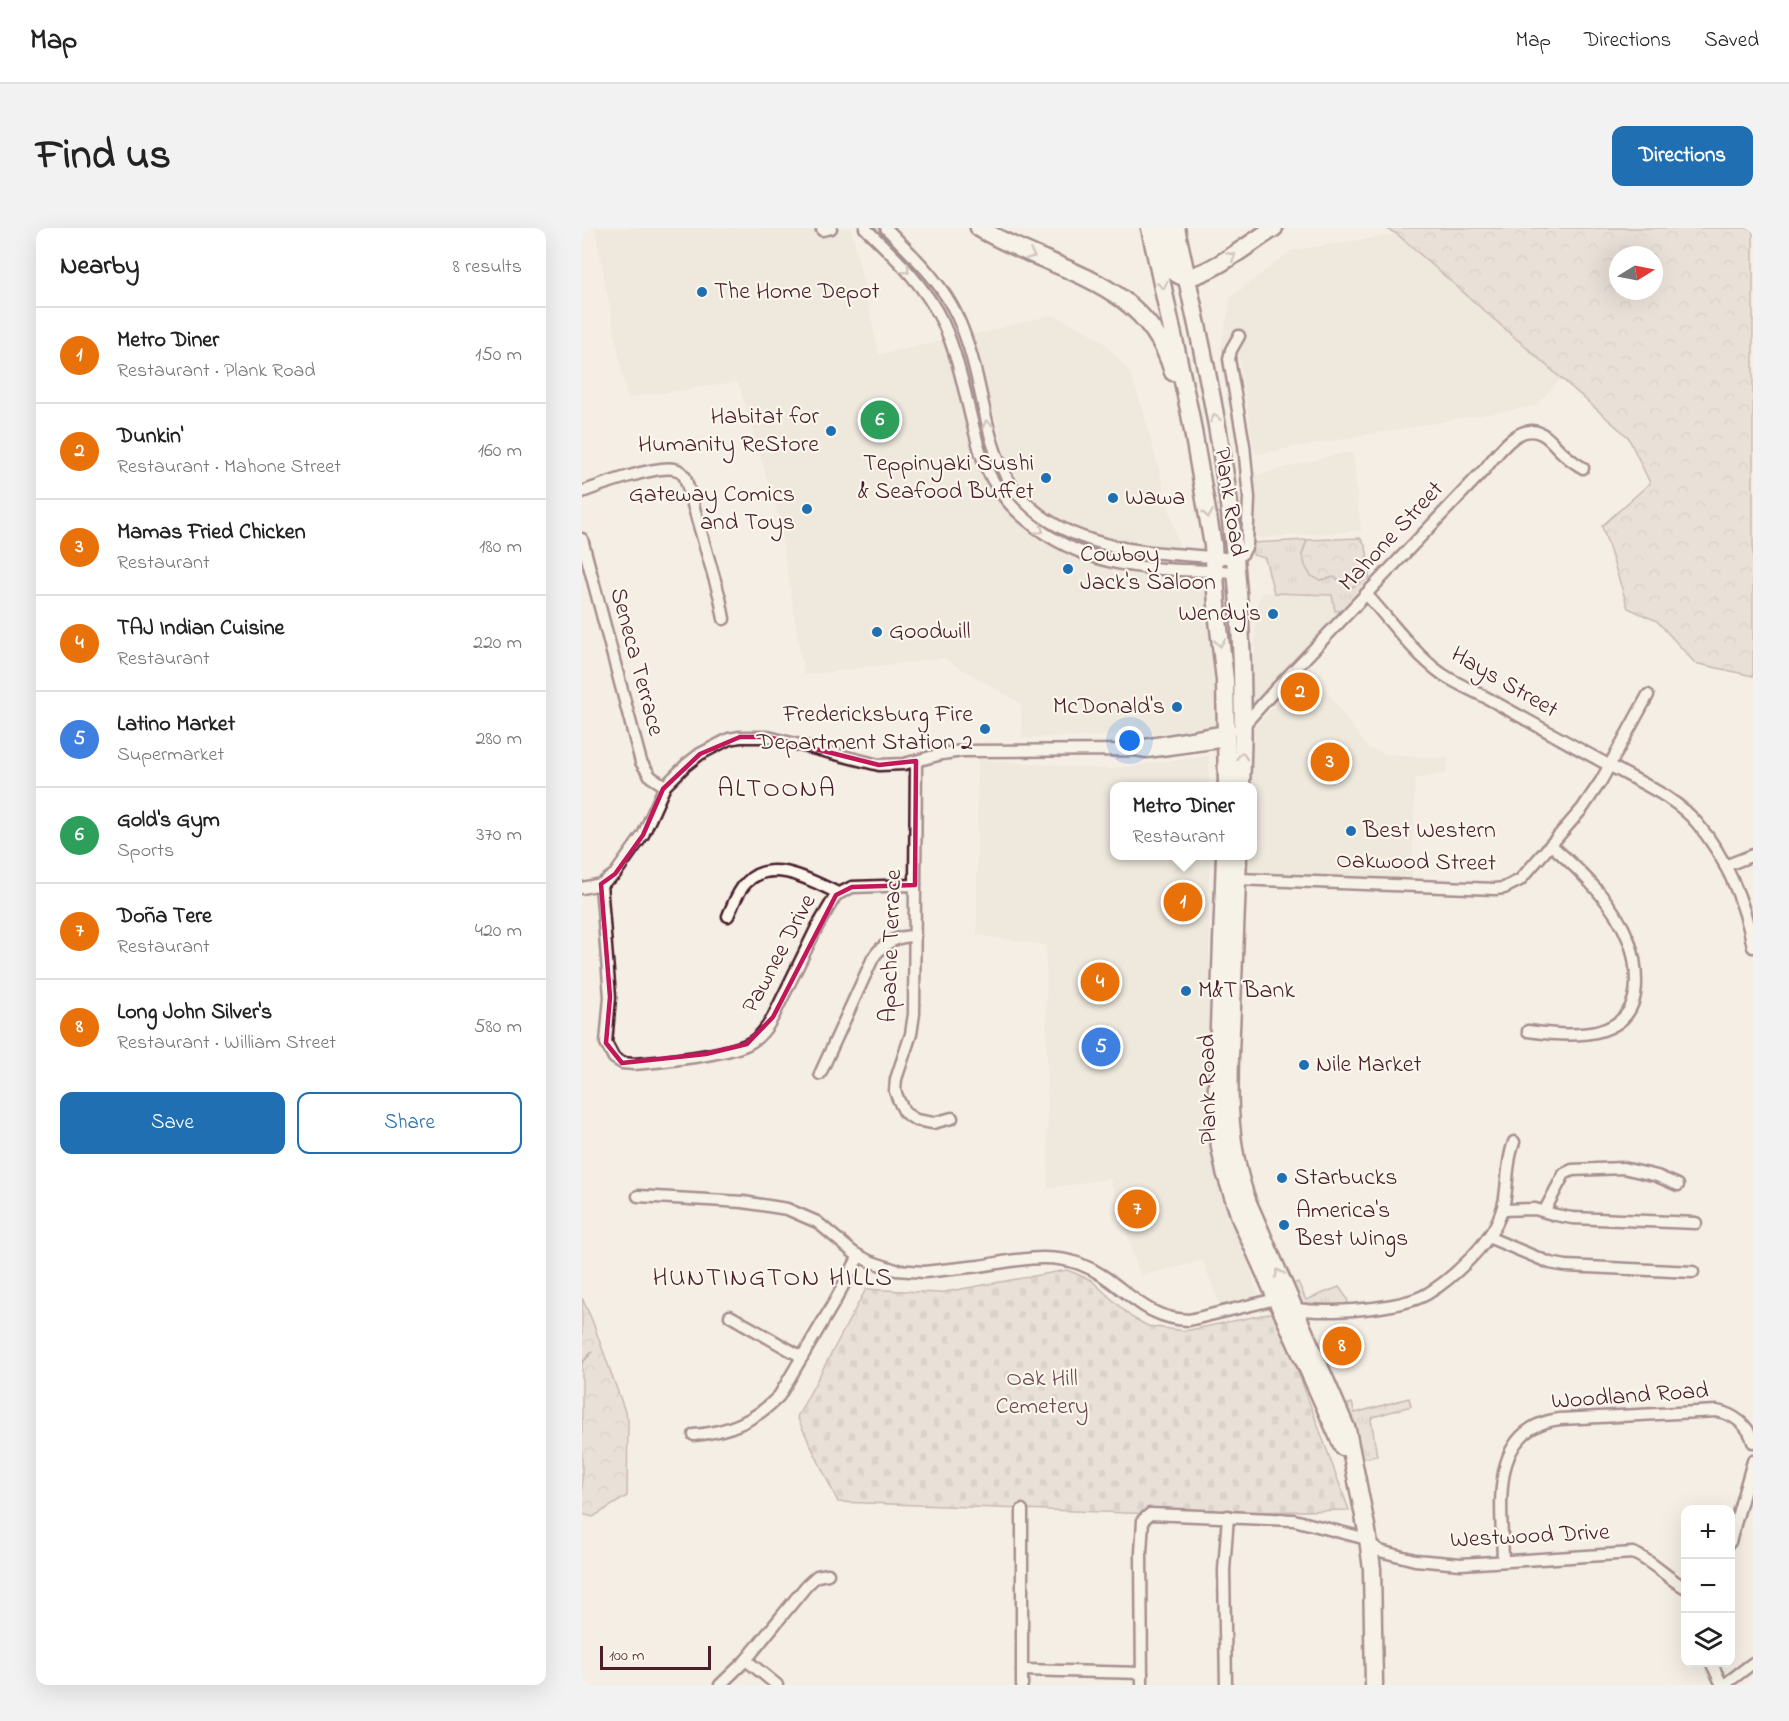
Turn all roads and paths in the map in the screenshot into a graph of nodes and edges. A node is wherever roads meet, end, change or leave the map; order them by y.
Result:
1 (865, 228) edge
2 (886, 228) edge
3 (979, 228) edge
4 (1150, 228) edge
5 (1162, 228) edge
6 (1176, 228) edge
7 (1274, 228) edge
8 (1186, 277) junction
9 (1239, 336) dead end
10 (1190, 414) junction
11 (1583, 468) dead end
12 (582, 492) edge
13 (582, 539) edge
14 (1215, 564) junction
15 (1235, 566) junction
16 (1366, 594) junction
17 (724, 619) dead end
18 (1648, 695) dead end
19 (1243, 726) junction
20 (1226, 736) junction
21 (916, 761) junction
22 (1609, 766) junction
23 (1227, 782) edge
24 (1241, 782) edge
25 (665, 786) junction
26 (1551, 845) junction
27 (1753, 855) edge
28 (1225, 860) edge
29 (1238, 860) edge
30 (1725, 866) junction
31 (1237, 879) junction
32 (601, 884) junction
33 (915, 885) junction
34 (582, 888) edge
35 (838, 893) junction
36 (1223, 909) junction
37 (728, 916) dead end
38 (1235, 928) junction
39 (915, 936) junction
40 (1753, 947) edge
41 (1221, 948) junction
42 (1233, 973) junction
43 (1528, 1031) dead end
44 (820, 1074) dead end
45 (952, 1118) dead end
46 (1514, 1142) dead end
47 (1678, 1185) dead end
48 (638, 1196) dead end
49 (1502, 1210) junction
50 (1545, 1210) junction
51 (1696, 1223) dead end
52 (1488, 1238) junction
53 (859, 1256) junction
54 (1693, 1272) dead end
55 (1276, 1299) junction
56 (1295, 1309) junction
57 (730, 1316) dead end
58 (802, 1358) junction
59 (1753, 1418) edge
60 (1743, 1425) junction
61 (694, 1435) dead end
62 (1753, 1442) edge
63 (1753, 1461) edge
64 (1353, 1467) junction
65 (1022, 1510) dead end
66 (1228, 1516) junction
67 (1735, 1527) edge
68 (1369, 1545) junction
69 (1503, 1560) junction
70 (828, 1574) dead end
71 (1681, 1586) edge
72 (746, 1660) junction
73 (1753, 1663) edge
74 (1714, 1667) edge
75 (1022, 1670) junction
76 (1142, 1679) edge
77 (720, 1685) edge
78 (777, 1685) edge
79 (1022, 1685) edge
80 (1226, 1685) edge
81 (1374, 1685) edge
82 (1723, 1685) edge

1 -> 14 street
14 -> 2 street
3 -> 10 highway
4 -> 10 highway, Plank Road
5 - 8 highway
6 - 8 highway, Plank Road
8 -> 7 highway
15 -> 8 highway, Plank Road
9 - 15 street
10 -> 14 highway, Plank Road
11 - 16 street, Mahone Street
12 - 17 street
13 - 25 street, Seneca Terrace
14 - 15 street
14 -> 20 highway, Plank Road
15 - 19 highway, Plank Road
16 - 19 street, Mahone Street
16 - 22 street, Hays Street
18 - 22 street, Oakwood Street
19 - 20 street, Mahone Street
24 -> 19 highway, Plank Road
20 - 21 street
20 - 23 highway, Plank Road
21 - 25 street
21 - 33 street, Apache Terrace
22 - 26 street, Oakwood Street
22 - 30 street, Hays Street
25 - 32 street
26 - 31 street, Oakwood Street
26 - 43 street
27 - 30 street
28 - 36 highway, Plank Road
29 - 31 highway, Plank Road
30 - 40 street, Hays Street
31 - 38 highway, Plank Road
32 - 34 street
32 - 35 street, Pawnee Drive
33 - 35 street, Pawnee Drive
33 - 39 street, Apache Terrace
35 - 37 street
36 - 38 highway
36 - 41 highway, Plank Road
38 - 42 highway, Plank Road
39 - 44 street
39 - 45 street, Apache Terrace
41 - 42 highway
41 - 55 highway, Plank Road
56 -> 42 highway, Plank Road
46 - 49 street
47 - 50 street
48 - 53 street
49 - 50 street
49 - 52 street
50 - 51 street
52 - 54 street
52 - 56 street
53 - 55 street
53 - 58 street
55 - 56 street
55 - 64 highway, Plank Road
56 - 64 highway, Plank Road
57 - 58 street
58 - 61 street
59 - 60 street
60 - 62 street
60 - 69 street, Woodland Road
63 - 67 street
64 - 68 highway
65 - 75 street
66 - 68 street, Westwood Drive
66 - 76 street, Westwood Drive
66 - 80 street
68 - 69 street, Westwood Drive
68 - 81 highway
69 - 71 street, Westwood Drive
70 - 72 street
72 - 77 street
72 - 78 street
73 - 82 street
74 - 82 street
75 - 76 street
75 - 79 street

